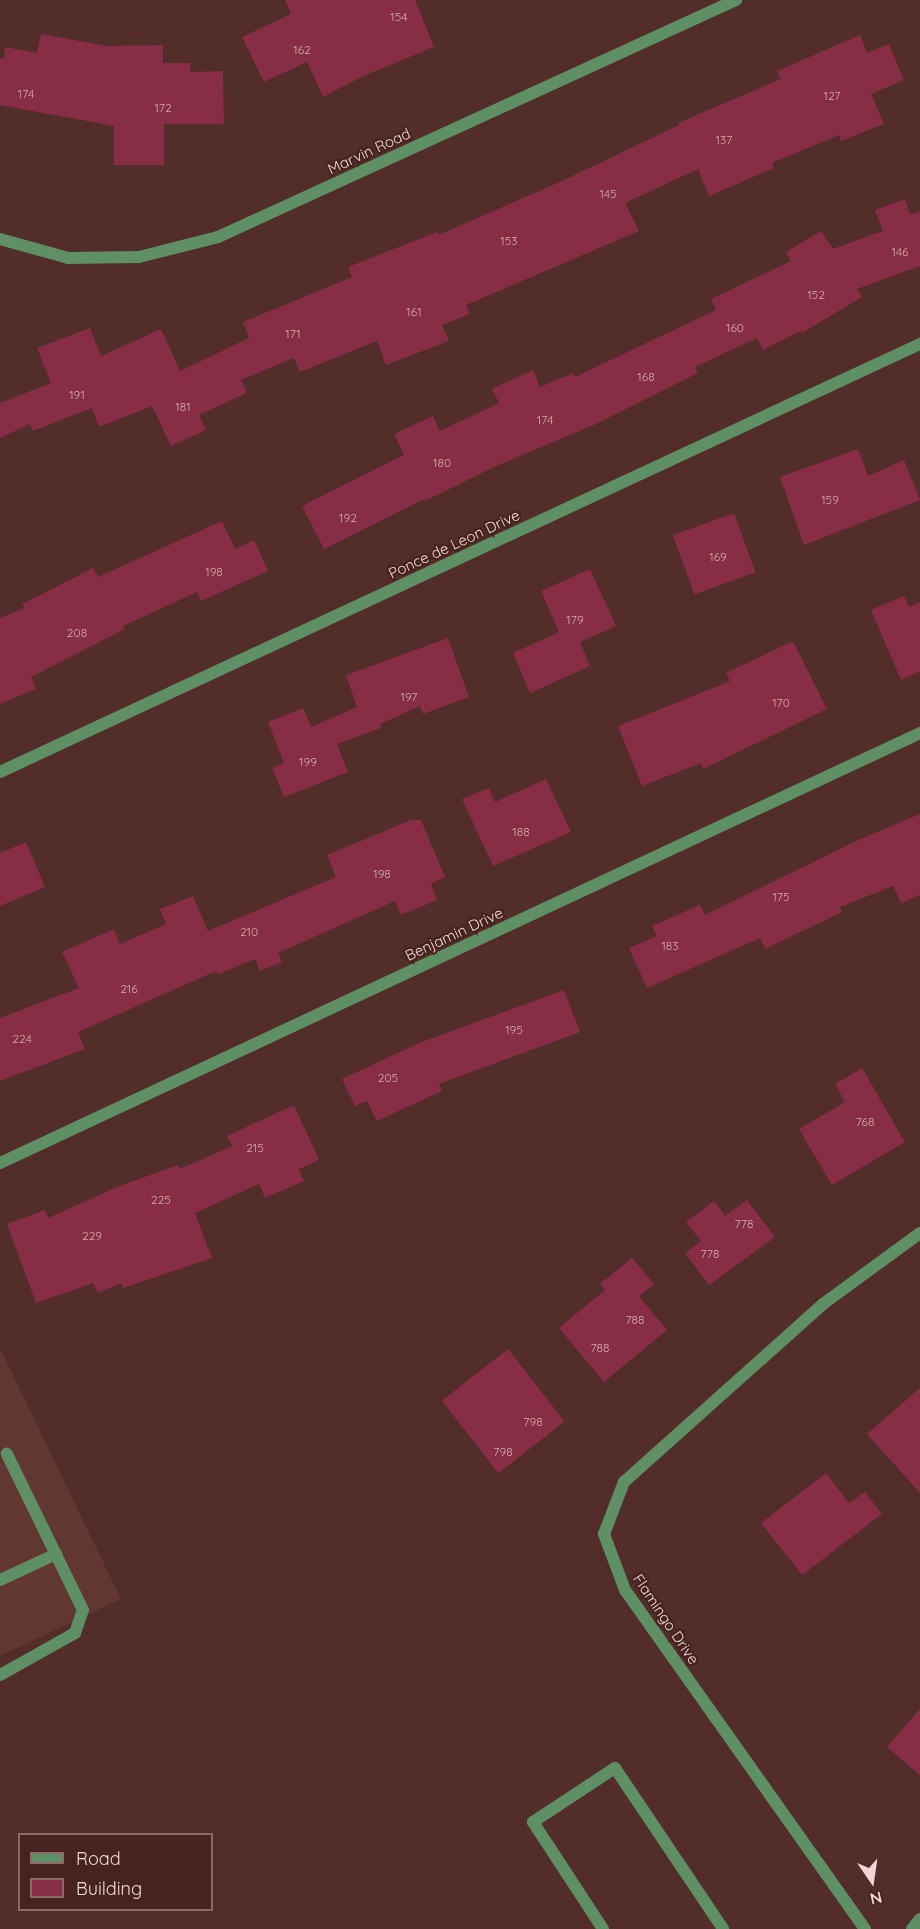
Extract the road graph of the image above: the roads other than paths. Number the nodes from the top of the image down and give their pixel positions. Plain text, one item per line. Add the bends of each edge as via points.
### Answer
1 (736, 0) edge
2 (0, 239) edge
3 (920, 344) edge
4 (920, 733) edge
5 (0, 772) edge
6 (0, 1163) edge
7 (920, 1233) edge
8 (7, 1454) dead end
9 (56, 1554) junction
10 (0, 1580) edge
11 (0, 1675) edge
12 (920, 1919) edge
13 (603, 1929) edge
14 (723, 1929) edge
15 (865, 1929) edge
16 (912, 1929) edge

1 - 2 street, Marvin Road via 219,237 139,257 68,258
3 - 5 street, Ponce de Leon Drive
4 - 6 street, Benjamin Drive
7 - 15 street, Flamingo Drive via 823,1304 624,1482 604,1534 625,1590
8 - 9 street
9 - 10 street
9 - 11 street via 83,1610 75,1633
12 - 16 street
13 - 14 street via 533,1822 615,1767

